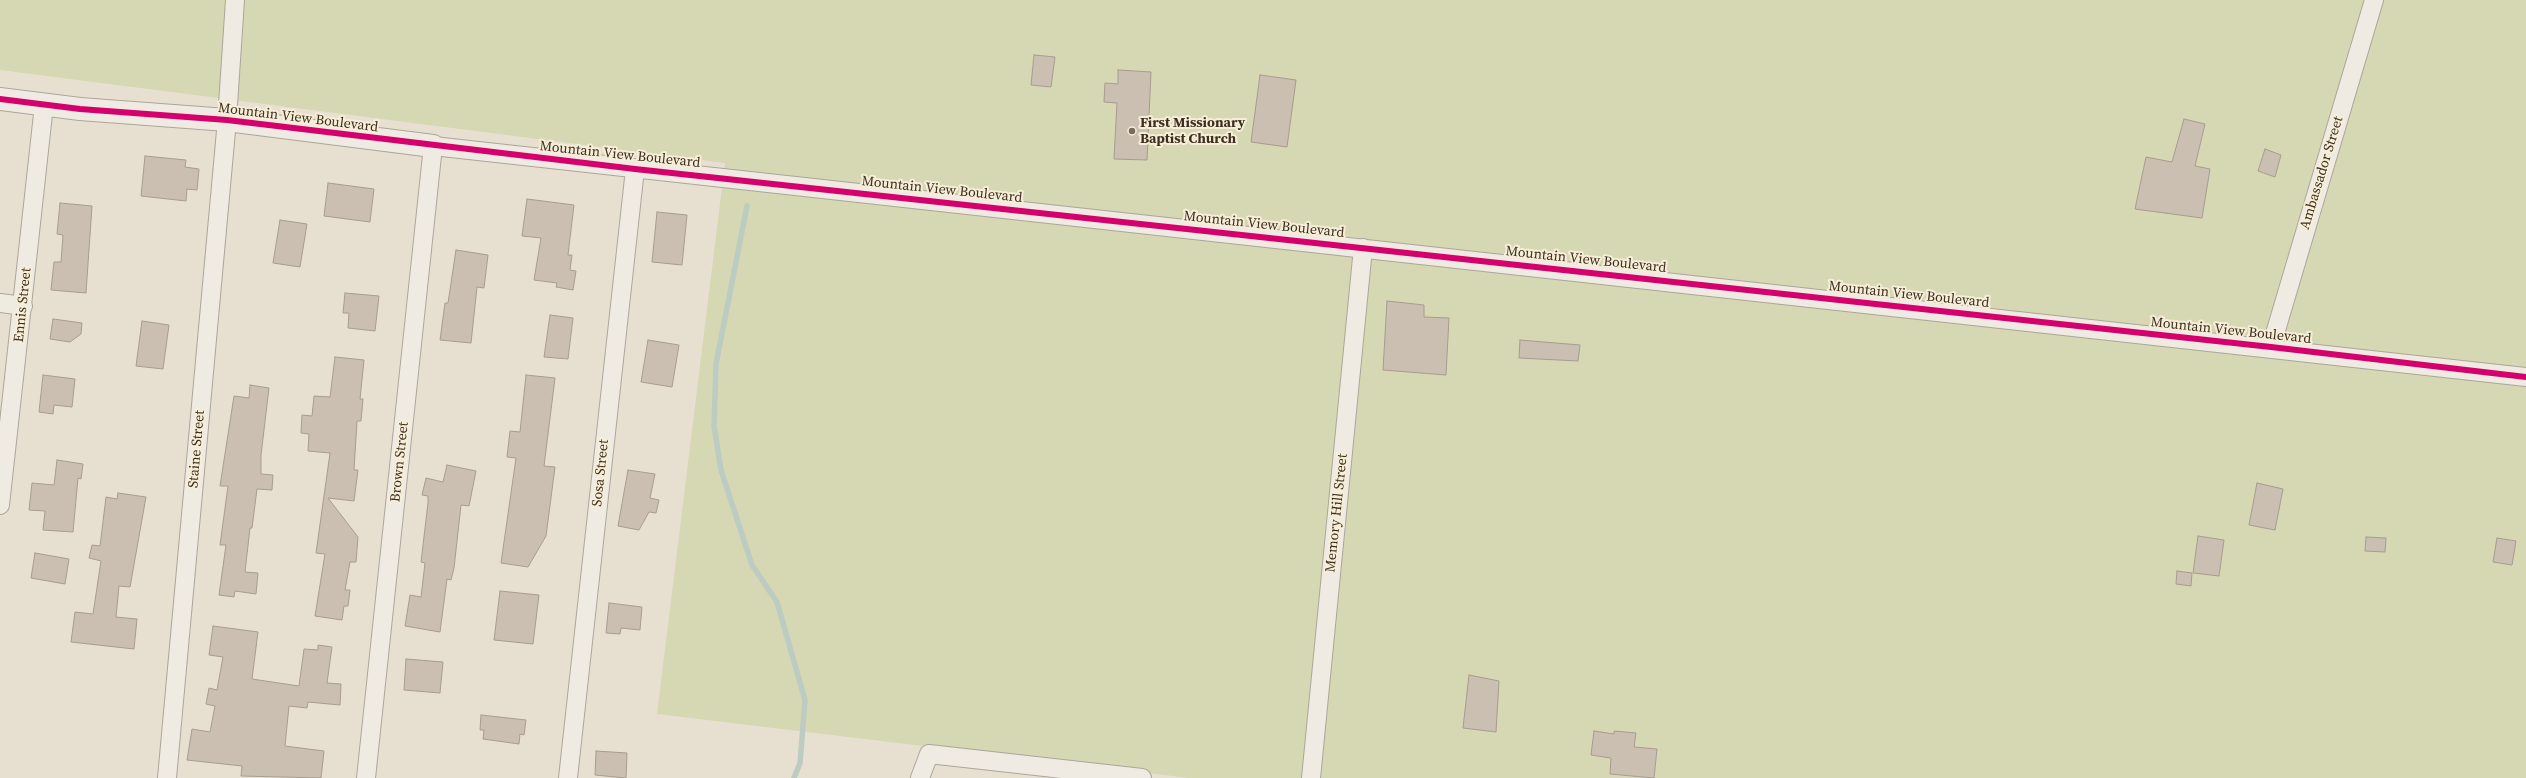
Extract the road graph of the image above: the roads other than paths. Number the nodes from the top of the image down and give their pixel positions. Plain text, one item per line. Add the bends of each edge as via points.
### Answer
1 (235, 0) edge
2 (2374, 0) edge
3 (0, 99) edge
4 (44, 105) junction
5 (228, 120) junction
6 (433, 146) junction
7 (635, 169) junction
8 (1364, 248) junction
9 (0, 303) edge
10 (23, 306) junction
11 (2271, 347) junction
12 (2526, 377) edge
13 (0, 496) edge
14 (1100, 776) edge
15 (167, 778) edge
16 (366, 778) edge
17 (568, 778) edge
18 (920, 778) edge
19 (1142, 778) edge
20 (1311, 778) edge

1 - 5 street
2 - 11 street, Ambassador Street
3 - 4 street, Mountain View Boulevard
4 - 5 street, Mountain View Boulevard
4 - 10 street, Ennis Street
5 - 6 street, Mountain View Boulevard
5 - 15 street, Staine Street
6 - 7 street, Mountain View Boulevard
6 - 16 street, Brown Street
7 - 8 street, Mountain View Boulevard
7 - 17 street, Sosa Street
8 - 11 street, Mountain View Boulevard
8 - 20 street, Memory Hill Street
9 - 10 street
10 - 13 street, Ennis Street
11 - 12 street, Mountain View Boulevard
14 - 18 street via 929,754
14 - 19 street

